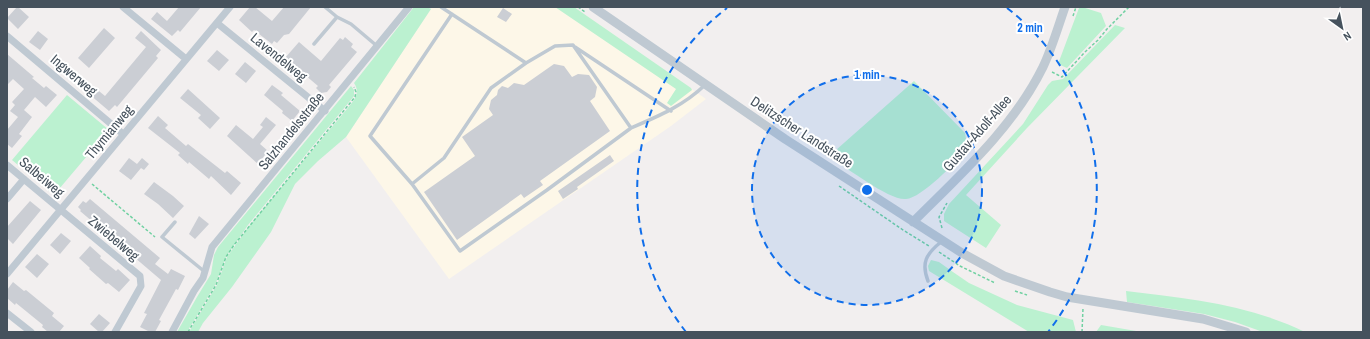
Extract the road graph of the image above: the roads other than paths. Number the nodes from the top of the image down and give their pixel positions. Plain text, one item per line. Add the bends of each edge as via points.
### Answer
1 (124, 7) edge
2 (230, 7) edge
3 (325, 7) edge
4 (409, 7) edge
5 (441, 7) edge
6 (593, 7) edge
7 (1065, 7) edge
8 (452, 14) junction
9 (337, 17) junction
10 (217, 23) junction
11 (7, 36) edge
12 (314, 44) dead end
13 (572, 45) junction
14 (377, 46) junction
15 (186, 59) junction
16 (526, 63) junction
17 (706, 85) junction
18 (325, 111) junction
19 (671, 111) junction
20 (632, 128) junction
21 (123, 134) junction
22 (7, 165) edge
23 (24, 179) junction
24 (412, 184) junction
25 (7, 199) edge
26 (60, 210) junction
27 (175, 222) dead end
28 (913, 222) junction
29 (942, 241) junction
30 (205, 272) junction
31 (7, 274) edge
32 (928, 281) dead end
33 (7, 313) edge
34 (26, 331) edge
35 (115, 332) edge
36 (172, 332) edge
37 (1246, 332) edge

1 - 15 street
2 - 10 street, Thymianweg
3 - 9 lane
4 - 14 street, Salzhandelsstraße
5 - 8 lane
6 - 17 street, Delitzscher Landstraße
7 - 28 street, Gustav-Adolf-Allee via 1043,67 1005,126
8 - 16 lane
8 - 24 lane via 370,136
9 - 12 lane
9 - 14 lane via 351,24
10 - 15 street, Thymianweg
10 - 18 street, Lavendelweg
11 - 21 street, Ingwerweg
13 - 16 lane via 554,46
13 - 19 lane
13 - 20 lane
14 - 18 street, Salzhandelsstraße
15 - 21 street, Thymianweg
16 - 24 lane via 491,88 444,158
17 - 19 lane
17 - 28 street, Delitzscher Landstraße
18 - 30 street, Salzhandelsstraße via 212,247
19 - 20 lane
20 - 24 lane via 460,251
21 - 26 street, Thymianweg
22 - 23 street, Salbeiweg
23 - 25 street
23 - 26 street, Salbeiweg
26 - 31 street, Thymianweg
26 - 35 street, Zwiebelweg via 140,276 141,286
27 - 30 lane via 162,237
28 - 29 street, Delitzscher Landstraße
29 - 32 lane via 933,248 926,259 924,270
29 - 37 street, Delitzscher Landstraße via 1004,276 1050,292 1203,319
30 - 36 street, Salzhandelsstraße
33 - 34 street

